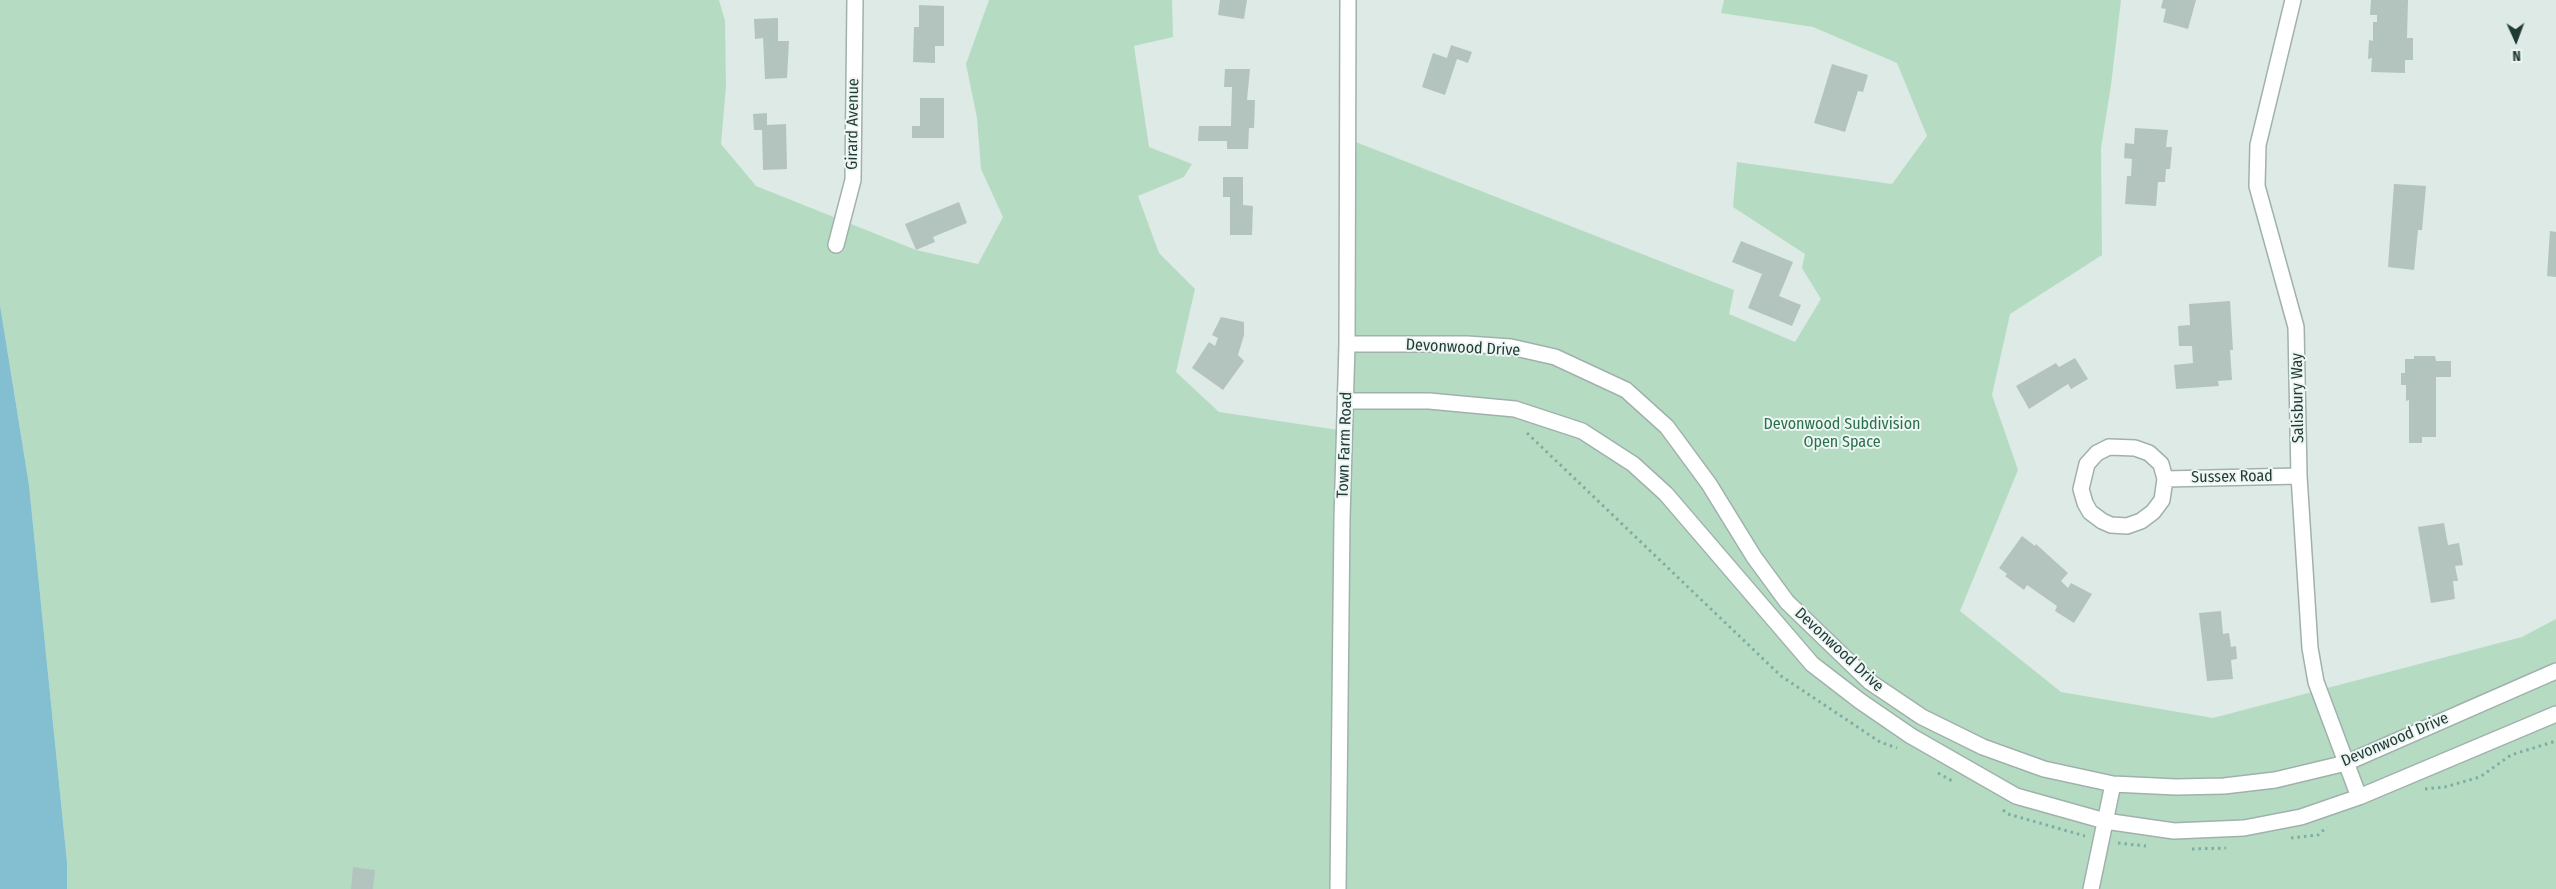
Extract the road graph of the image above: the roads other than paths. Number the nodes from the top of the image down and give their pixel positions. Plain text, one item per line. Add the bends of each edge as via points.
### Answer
1 (855, 0) edge
2 (1348, 0) edge
3 (2293, 0) edge
4 (836, 245) dead end
5 (1347, 344) junction
6 (1346, 401) junction
7 (2299, 476) junction
8 (2165, 478) junction
9 (2556, 671) edge
10 (2556, 714) edge
11 (2346, 763) junction
12 (2113, 784) junction
13 (2359, 797) junction
14 (2105, 821) junction
15 (1338, 889) edge
16 (2091, 889) edge

1 - 4 street, Girard Avenue via 853,180
2 - 5 street, Town Farm Road
3 - 7 street, Salisbury Way via 2258,145 2257,186 2296,326
5 - 6 street, Town Farm Road
5 - 12 street, Devonwood Drive via 1511,347 1555,357 1626,390 1667,427 1710,484 1787,602 1870,682 1922,717 1983,747 2044,769
6 - 14 street, Devonwood Drive via 1429,400 1515,409 1582,431 1633,464 1666,494 1812,664 1860,701 1911,736 2016,796
6 - 15 street, Town Farm Road
7 - 8 street, Sussex Road
7 - 11 street, Salisbury Way via 2314,673
8 - 8 street via 2161,464 2149,454 2135,448 2108,447 2086,464 2081,489 2090,512 2102,521 2127,526 2153,512 2162,500
9 - 11 street, Devonwood Drive
10 - 13 street, Devonwood Drive
11 - 12 street, Devonwood Drive via 2275,780 2224,786
11 - 13 street, Salisbury Way
12 - 14 street
13 - 14 street, Devonwood Drive via 2301,817 2244,828 2174,831
14 - 16 street

